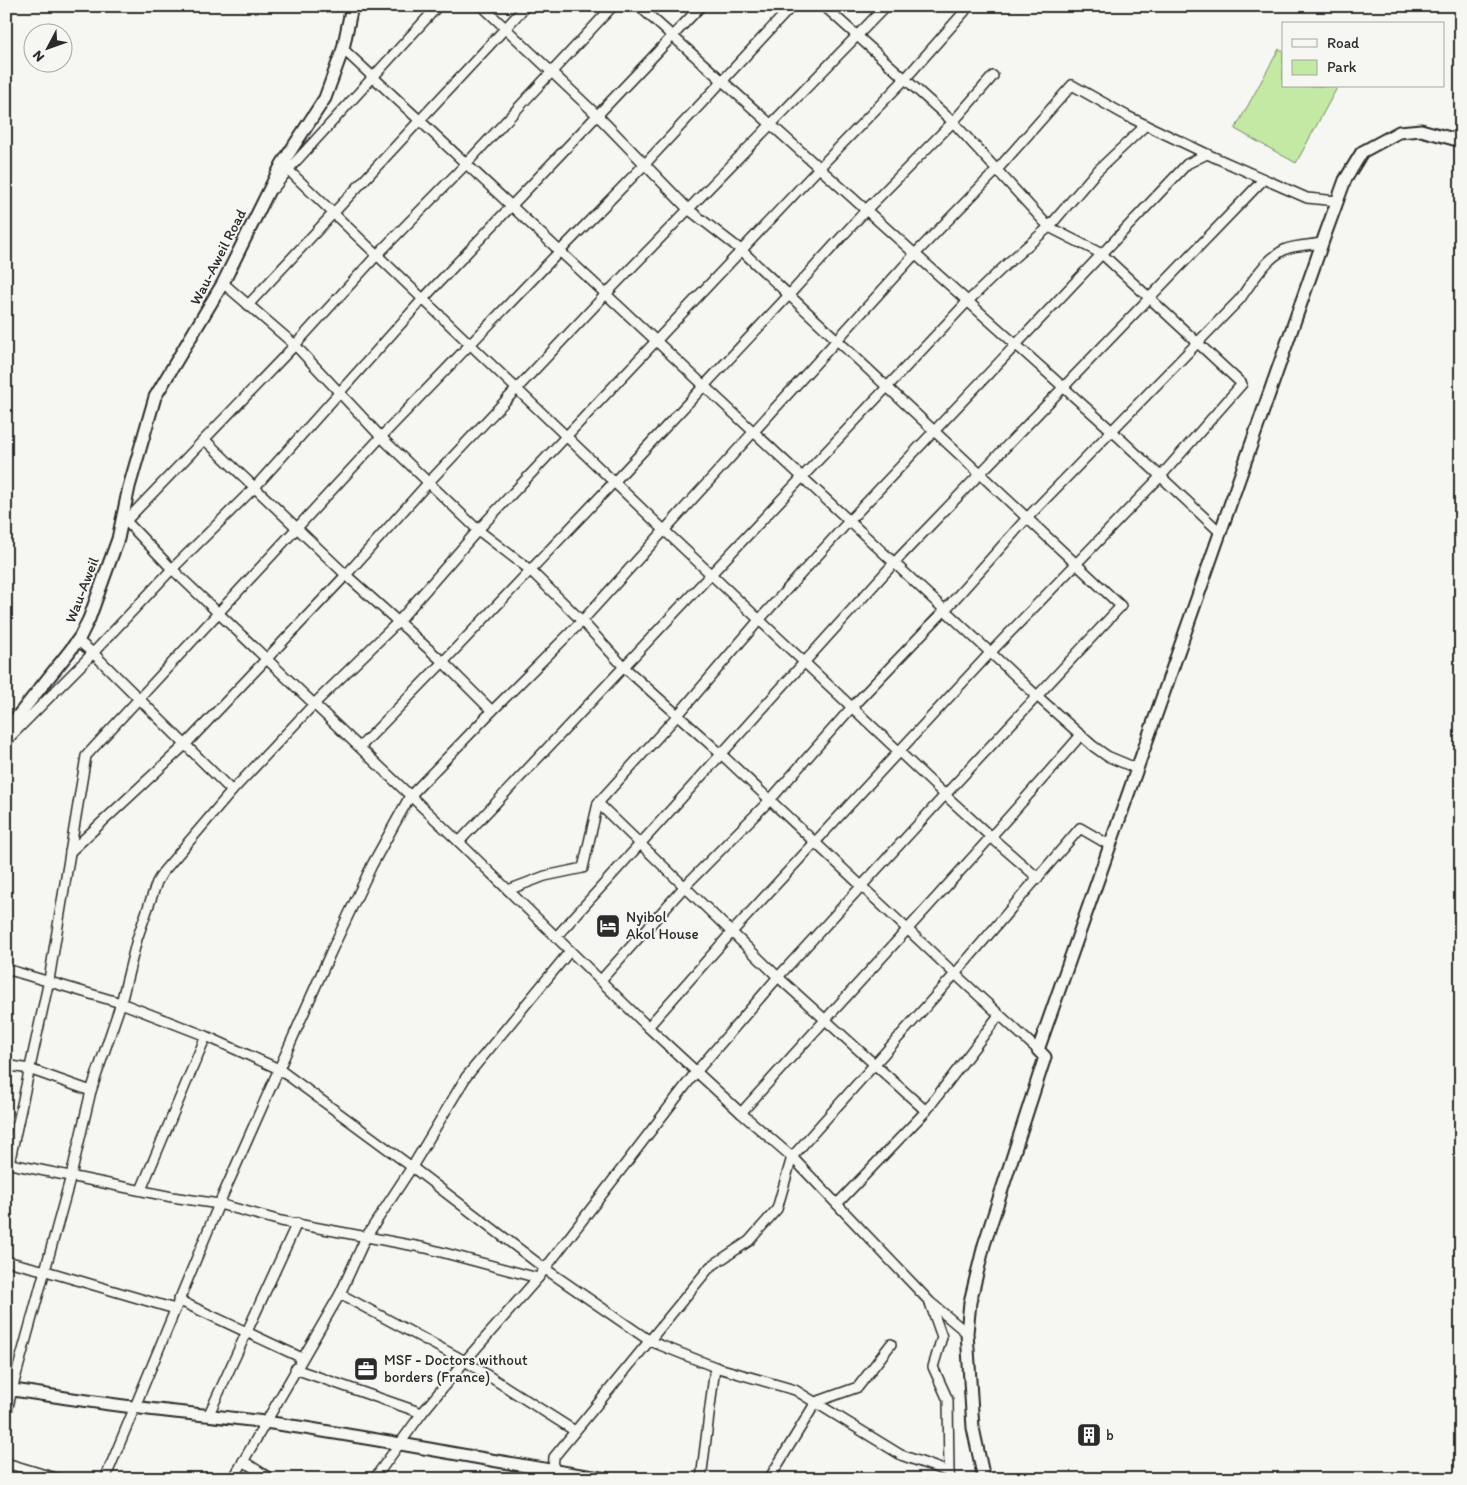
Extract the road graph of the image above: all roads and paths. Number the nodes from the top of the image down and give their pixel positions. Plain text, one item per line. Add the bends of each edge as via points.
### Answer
1 (352, 6) edge
2 (438, 6) edge
3 (482, 6) edge
4 (526, 6) edge
5 (613, 6) edge
6 (638, 6) edge
7 (701, 6) edge
8 (792, 6) edge
9 (824, 6) edge
10 (886, 6) edge
11 (965, 10) dead end
12 (506, 28) junction
13 (857, 36) junction
14 (673, 38) junction
15 (343, 49) junction
16 (552, 72) junction
17 (992, 76) dead end
18 (373, 77) junction
19 (905, 79) junction
20 (723, 82) junction
21 (598, 116) junction
22 (420, 120) junction
23 (953, 122) junction
24 (770, 124) junction
25 (1146, 124) junction
26 (1461, 141) edge
27 (1207, 154) junction
28 (466, 164) junction
29 (645, 164) junction
30 (285, 167) junction
31 (819, 168) junction
32 (996, 171) junction
33 (1264, 180) junction
34 (1338, 201) junction
35 (512, 207) junction
36 (688, 209) junction
37 (866, 210) junction
38 (333, 213) junction
39 (1049, 227) junction
40 (1322, 243) junction
41 (741, 250) junction
42 (560, 251) junction
43 (915, 254) junction
44 (1102, 254) junction
45 (377, 255) junction
46 (223, 283) junction
47 (606, 294) junction
48 (789, 295) junction
49 (1150, 298) junction
50 (424, 299) junction
51 (968, 301) junction
52 (248, 305) junction
53 (656, 340) junction
54 (838, 340) junction
55 (1197, 342) junction
56 (472, 344) junction
57 (295, 345) junction
58 (1016, 346) junction
59 (705, 386) junction
60 (888, 387) junction
61 (517, 388) junction
62 (1064, 388) junction
63 (339, 392) junction
64 (1111, 430) junction
65 (935, 431) junction
66 (754, 432) junction
67 (568, 436) junction
68 (381, 437) junction
69 (205, 440) junction
70 (981, 474) junction
71 (1161, 476) junction
72 (801, 477) junction
73 (615, 481) junction
74 (429, 482) junction
75 (254, 487) junction
76 (1027, 518) junction
77 (849, 521) junction
78 (124, 523) junction
79 (298, 527) junction
80 (478, 530) junction
81 (664, 530) junction
82 (1221, 532) junction
83 (1076, 563) junction
84 (894, 564) junction
85 (172, 569) junction
86 (530, 570) junction
87 (711, 573) junction
88 (346, 575) junction
89 (945, 610) junction
90 (218, 613) junction
91 (760, 619) junction
92 (582, 621) junction
93 (398, 622) junction
94 (77, 640) junction
95 (93, 653) junction
96 (990, 653) junction
97 (266, 658) junction
98 (443, 662) junction
99 (805, 662) junction
100 (624, 668) junction
101 (1037, 696) junction
102 (139, 698) junction
103 (314, 704) junction
104 (852, 706) junction
105 (492, 711) junction
106 (677, 716) junction
107 (6, 730) edge
108 (1081, 735) junction
109 (6, 742) edge
110 (185, 744) junction
111 (360, 747) junction
112 (899, 751) junction
113 (721, 754) junction
114 (1138, 769) junction
115 (232, 791) junction
116 (945, 795) junction
117 (410, 796) junction
118 (770, 800) junction
119 (598, 803) junction
120 (992, 838) junction
121 (459, 842) junction
122 (815, 842) junction
123 (641, 844) junction
124 (1111, 846) junction
125 (70, 852) junction
126 (1038, 878) junction
127 (685, 886) junction
128 (863, 887) junction
129 (508, 890) junction
130 (908, 928) junction
131 (732, 932) junction
132 (556, 937) junction
133 (570, 951) junction
134 (6, 969) edge
135 (955, 974) junction
136 (778, 977) junction
137 (49, 980) junction
138 (601, 980) junction
139 (121, 1003) junction
140 (999, 1015) junction
141 (824, 1020) junction
142 (648, 1027) junction
143 (206, 1036) junction
144 (1038, 1050) junction
145 (6, 1065) edge
146 (874, 1065) junction
147 (29, 1069) junction
148 (279, 1069) junction
149 (696, 1072) junction
150 (91, 1092) junction
151 (926, 1111) junction
152 (741, 1113) junction
153 (792, 1158) junction
154 (8, 1164) edge
155 (412, 1168) junction
156 (71, 1176) junction
157 (141, 1190) junction
158 (219, 1204) junction
159 (837, 1204) junction
160 (297, 1223) junction
161 (366, 1237) junction
162 (6, 1261) edge
163 (544, 1268) junction
164 (46, 1271) junction
165 (538, 1278) junction
166 (340, 1294) junction
167 (930, 1302) junction
168 (177, 1304) junction
169 (247, 1332) junction
170 (967, 1333) junction
171 (650, 1341) junction
172 (891, 1344) dead end
173 (302, 1358) junction
174 (465, 1361) junction
175 (715, 1367) junction
176 (295, 1369) junction
177 (9, 1390) edge
178 (816, 1402) junction
179 (134, 1407) junction
180 (209, 1414) junction
181 (422, 1414) junction
182 (6, 1415) edge
183 (265, 1422) junction
184 (575, 1431) junction
185 (400, 1443) junction
186 (243, 1460) junction
187 (6, 1463) edge
188 (552, 1475) edge
189 (949, 1476) edge
190 (59, 1479) edge
191 (105, 1479) edge
192 (233, 1479) edge
193 (271, 1479) edge
194 (374, 1479) edge
195 (541, 1479) edge
196 (607, 1479) edge
197 (701, 1479) edge
198 (770, 1479) edge
199 (984, 1479) edge

1 - 15 street, Wau-Aweil Road
2 - 18 street
3 - 12 street
4 - 12 street
5 - 16 street
6 - 14 street
7 - 14 street
8 - 20 street
9 - 13 street
10 - 13 street
11 - 19 street
12 - 16 street
12 - 22 street
13 - 19 street
13 - 24 street
14 - 20 street
14 - 21 street
15 - 18 street
15 - 30 street, Wau-Aweil Road via 325,98
16 - 21 street
16 - 28 street
17 - 23 street
18 - 22 street
18 - 30 street
19 - 23 street
19 - 31 street
20 - 24 street
20 - 29 street
21 - 29 street
21 - 35 street
22 - 28 street
22 - 38 street
23 - 32 street
23 - 37 street
24 - 31 street
24 - 36 street
25 - 27 street
25 - 32 street via 1072,85
25 - 39 street via 1096,172
26 - 34 street via 1421,130 1399,132 1362,152 1345,180
27 - 33 street
27 - 44 street via 1187,164
28 - 35 street
28 - 45 street
29 - 36 street
29 - 42 street
30 - 38 street
30 - 46 street, Wau-Aweil Road via 259,209
31 - 37 street
31 - 41 street
32 - 39 street
32 - 43 street
33 - 34 street via 1307,198
33 - 49 street
34 - 40 street
35 - 42 street
35 - 50 street
36 - 41 street
36 - 47 street
37 - 43 street
37 - 48 street
38 - 45 street
38 - 52 street
39 - 44 street
39 - 51 street
40 - 55 street via 1287,249 1274,258 1254,278 1240,299
40 - 82 street
41 - 48 street
41 - 53 street
42 - 47 street
42 - 56 street
43 - 51 street
43 - 54 street
44 - 49 street
44 - 58 street
45 - 50 street
45 - 57 street
46 - 52 street
46 - 78 street, Wau-Aweil Road via 155,397 129,487
47 - 53 street
47 - 61 street
48 - 54 street
48 - 59 street
49 - 55 street
49 - 62 street
50 - 56 street
50 - 63 street
51 - 58 street
51 - 60 street
52 - 57 street
53 - 59 street
53 - 67 street
54 - 60 street
54 - 66 street
55 - 64 street
55 - 71 street via 1242,384
56 - 61 street
56 - 68 street
57 - 63 street
57 - 69 street
58 - 62 street
58 - 65 street
59 - 66 street
59 - 73 street
60 - 65 street
60 - 72 street
61 - 67 street
61 - 74 street
62 - 64 street
62 - 70 street
63 - 68 street
63 - 75 street
64 - 71 street
64 - 76 street
65 - 70 street
65 - 77 street
66 - 72 street
66 - 81 street
67 - 73 street
67 - 80 street
68 - 74 street
68 - 79 street
69 - 75 street
69 - 78 street
70 - 76 street
70 - 84 street
71 - 82 street
71 - 83 street
72 - 77 street
72 - 87 street
73 - 81 street
73 - 86 street
74 - 80 street
74 - 88 street
75 - 79 street
75 - 85 street
76 - 83 street
76 - 89 street
77 - 84 street
77 - 91 street
78 - 85 street
78 - 94 street, Wau-Aweil via 89,619
79 - 88 street
79 - 90 street
80 - 86 street
80 - 93 street
81 - 87 street
81 - 92 street
82 - 114 street
83 - 96 street
83 - 101 street via 1121,606
84 - 89 street
84 - 99 street
85 - 90 street
85 - 95 street
86 - 92 street
86 - 98 street
87 - 91 street
87 - 100 street
88 - 93 street
88 - 97 street
89 - 96 street
89 - 104 street
90 - 97 street
90 - 102 street
91 - 99 street
91 - 106 street
92 - 100 street
92 - 105 street
93 - 98 street
93 - 103 street
94 - 95 street
94 - 107 street, Wau-Aweil
95 - 102 street
95 - 109 street
96 - 101 street
96 - 112 street
97 - 103 street
97 - 110 street
98 - 105 street
98 - 111 street
99 - 104 street
99 - 113 street
100 - 106 street
100 - 121 street
101 - 108 street
101 - 116 street
102 - 110 street
102 - 125 street via 86,756
103 - 111 street
103 - 115 street
104 - 112 street
104 - 118 street
105 - 117 street
106 - 113 street
106 - 119 street
108 - 114 street via 1107,756
108 - 120 street
110 - 115 street
110 - 125 street
111 - 117 street
112 - 116 street
112 - 122 street
113 - 118 street
113 - 123 street
114 - 124 street
115 - 139 street via 157,882 137,939
116 - 120 street
116 - 128 street
117 - 121 street
117 - 148 street via 372,865
118 - 122 street
118 - 127 street
119 - 123 street
119 - 129 street via 583,868 546,876
120 - 126 street
120 - 130 street
121 - 129 street
122 - 128 street
122 - 131 street
123 - 127 street
123 - 132 street
124 - 126 street via 1080,828
124 - 144 street
125 - 137 street
126 - 135 street
127 - 131 street
127 - 138 street
128 - 130 street
128 - 136 street
129 - 132 street
130 - 135 street
130 - 141 street
131 - 136 street
131 - 142 street
132 - 133 street
133 - 138 street
133 - 155 street via 466,1077
134 - 137 street
135 - 140 street
135 - 146 street
136 - 141 street
136 - 149 street
137 - 139 street
137 - 147 street
138 - 142 street
139 - 143 street
139 - 150 street
140 - 144 street
140 - 151 street
141 - 146 street
141 - 152 street
142 - 149 street
143 - 148 street
143 - 157 street
144 - 170 street via 1045,1057 984,1245 970,1302
145 - 147 street
146 - 151 street
146 - 153 street
147 - 150 street
147 - 154 street
148 - 155 street
148 - 158 street
149 - 152 street
149 - 163 street
150 - 156 street
151 - 159 street
152 - 153 street
153 - 159 street
153 - 171 street via 777,1209 749,1241 710,1267
154 - 156 street
155 - 161 street
155 - 163 street
156 - 157 street
156 - 164 street
157 - 158 street
158 - 160 street
158 - 168 street
159 - 167 street
160 - 161 street
160 - 169 street
161 - 165 street via 426,1248
161 - 166 street
162 - 164 street
163 - 165 street
163 - 171 street
164 - 168 street
164 - 177 street
165 - 174 street
166 - 173 street
166 - 174 street
167 - 170 street
167 - 189 street via 942,1337 933,1367 948,1400
168 - 169 street
168 - 179 street
169 - 173 street
169 - 180 street
170 - 199 street via 973,1428
171 - 175 street
171 - 184 street
172 - 178 street via 858,1387
173 - 176 street
174 - 181 street
174 - 184 street
175 - 178 street via 796,1390
175 - 197 street
176 - 181 street
176 - 183 street
177 - 179 street
177 - 182 street
178 - 189 street via 901,1455
178 - 198 street
179 - 180 street
179 - 191 street
180 - 183 street
181 - 185 street
183 - 185 street
183 - 186 street
184 - 188 street via 554,1457
185 - 188 street
185 - 194 street
186 - 192 street
186 - 193 street
187 - 190 street
188 - 195 street
188 - 196 street

